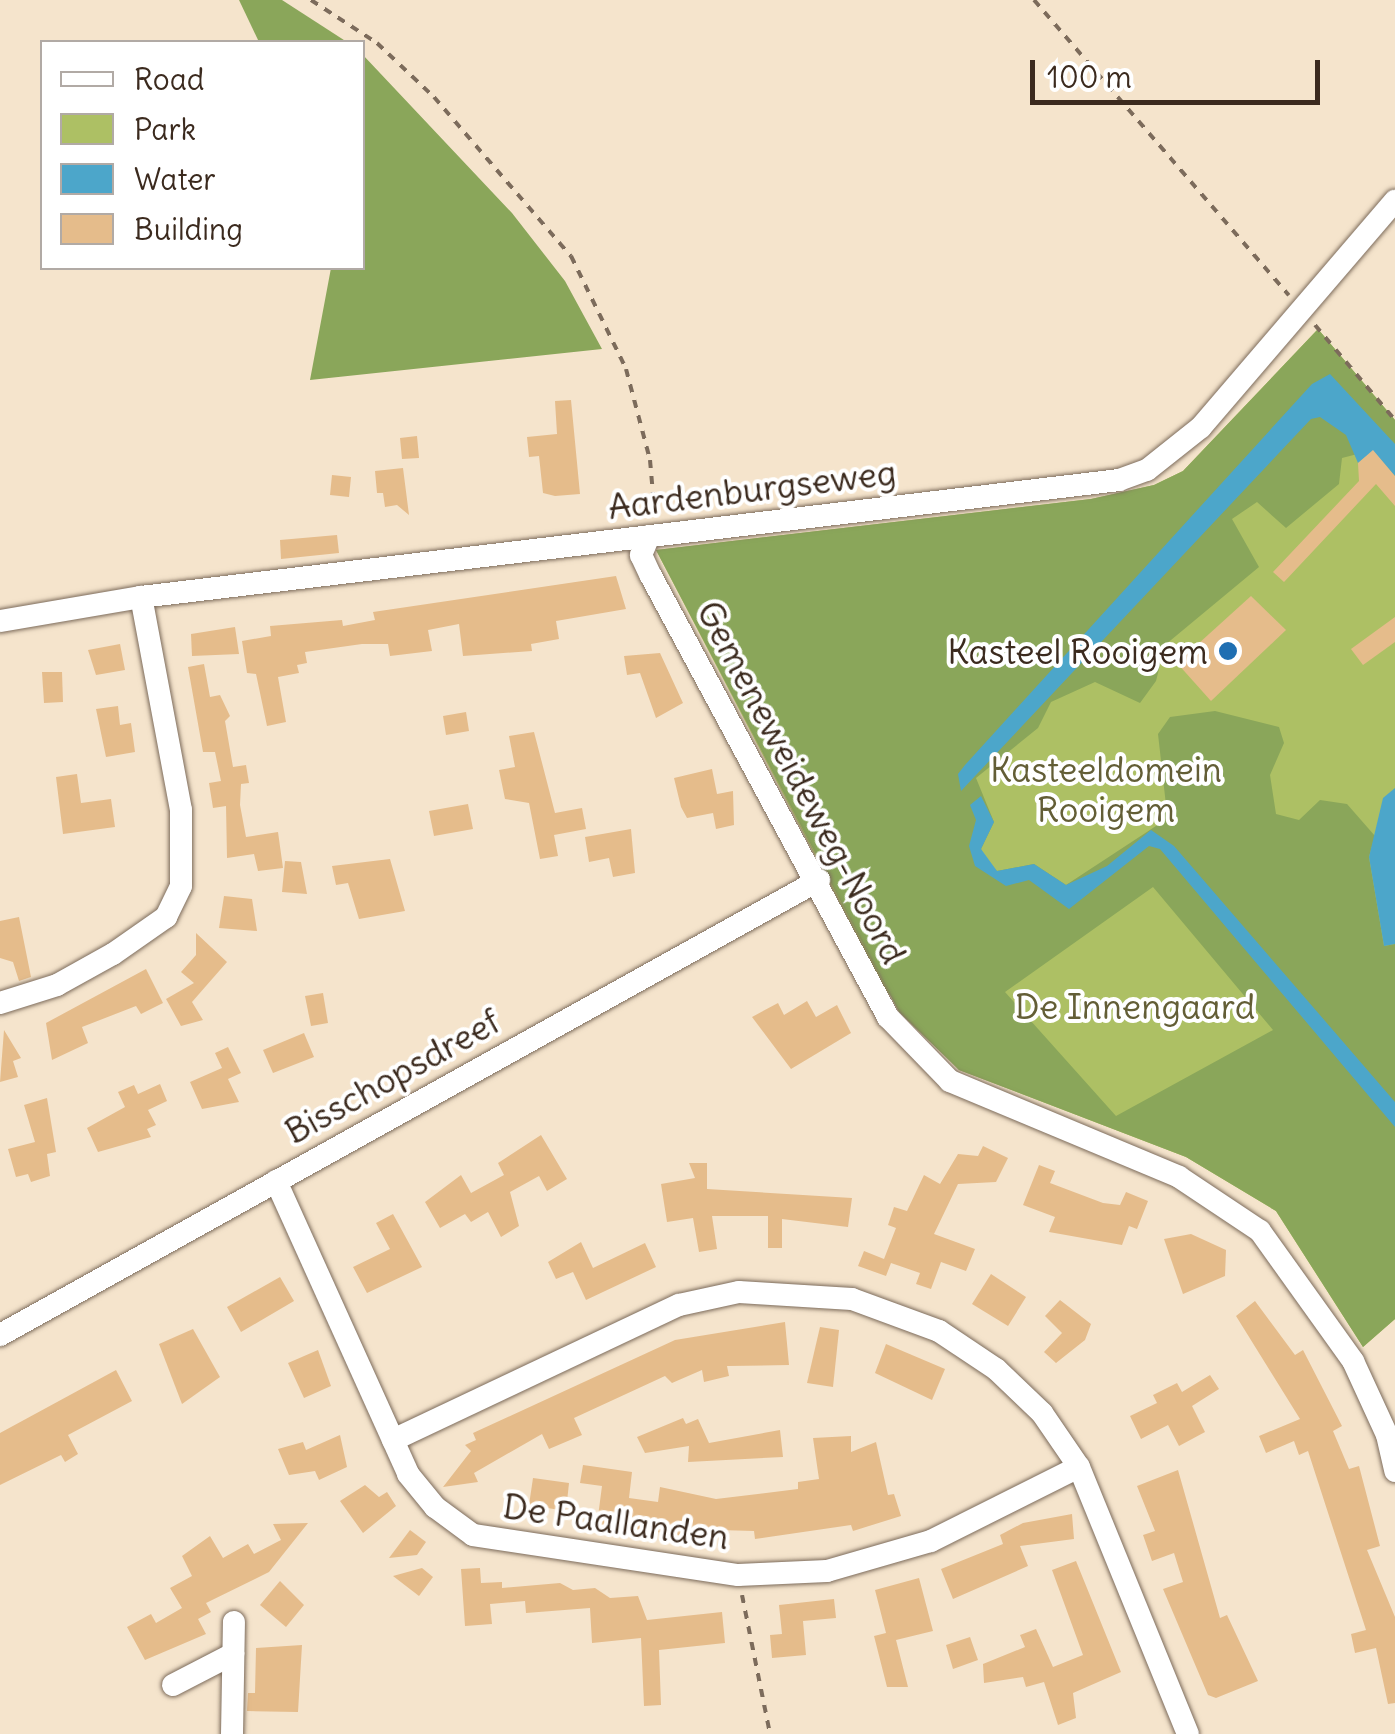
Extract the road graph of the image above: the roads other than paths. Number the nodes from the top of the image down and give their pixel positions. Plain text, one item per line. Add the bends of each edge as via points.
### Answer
1 (1395, 202) edge
2 (649, 536) junction
3 (142, 597) junction
4 (0, 621) edge
5 (819, 880) junction
6 (0, 1003) edge
7 (276, 1181) junction
8 (0, 1335) edge
9 (393, 1440) junction
10 (1079, 1467) junction
11 (1395, 1471) edge
12 (234, 1622) dead end
13 (234, 1654) junction
14 (173, 1685) dead end
15 (232, 1734) edge
16 (1188, 1734) edge

1 - 2 street, Aardenburgseweg via 1201,427 1133,475
2 - 3 street, Aardenburgseweg
2 - 5 street, Gemeneweideweg-Noord via 641,555 651,576
3 - 4 street, Aardenburgseweg
3 - 6 street via 181,810 180,886 166,917 112,954 58,985
5 - 7 street, Bisschopsdreef
5 - 11 street, Gemeneweideweg-Noord via 888,1018 950,1081 1179,1177 1260,1231 1352,1361 1377,1410
7 - 8 street, Bisschopsdreef
7 - 9 street, De Paallanden
9 - 10 street, De Paallanden via 435,1507 473,1535 738,1575 827,1571 877,1559 931,1541
9 - 10 street via 679,1305 739,1292 795,1291 852,1300 939,1331 996,1369 1042,1413
10 - 16 street
12 - 13 street
13 - 14 street
13 - 15 street

